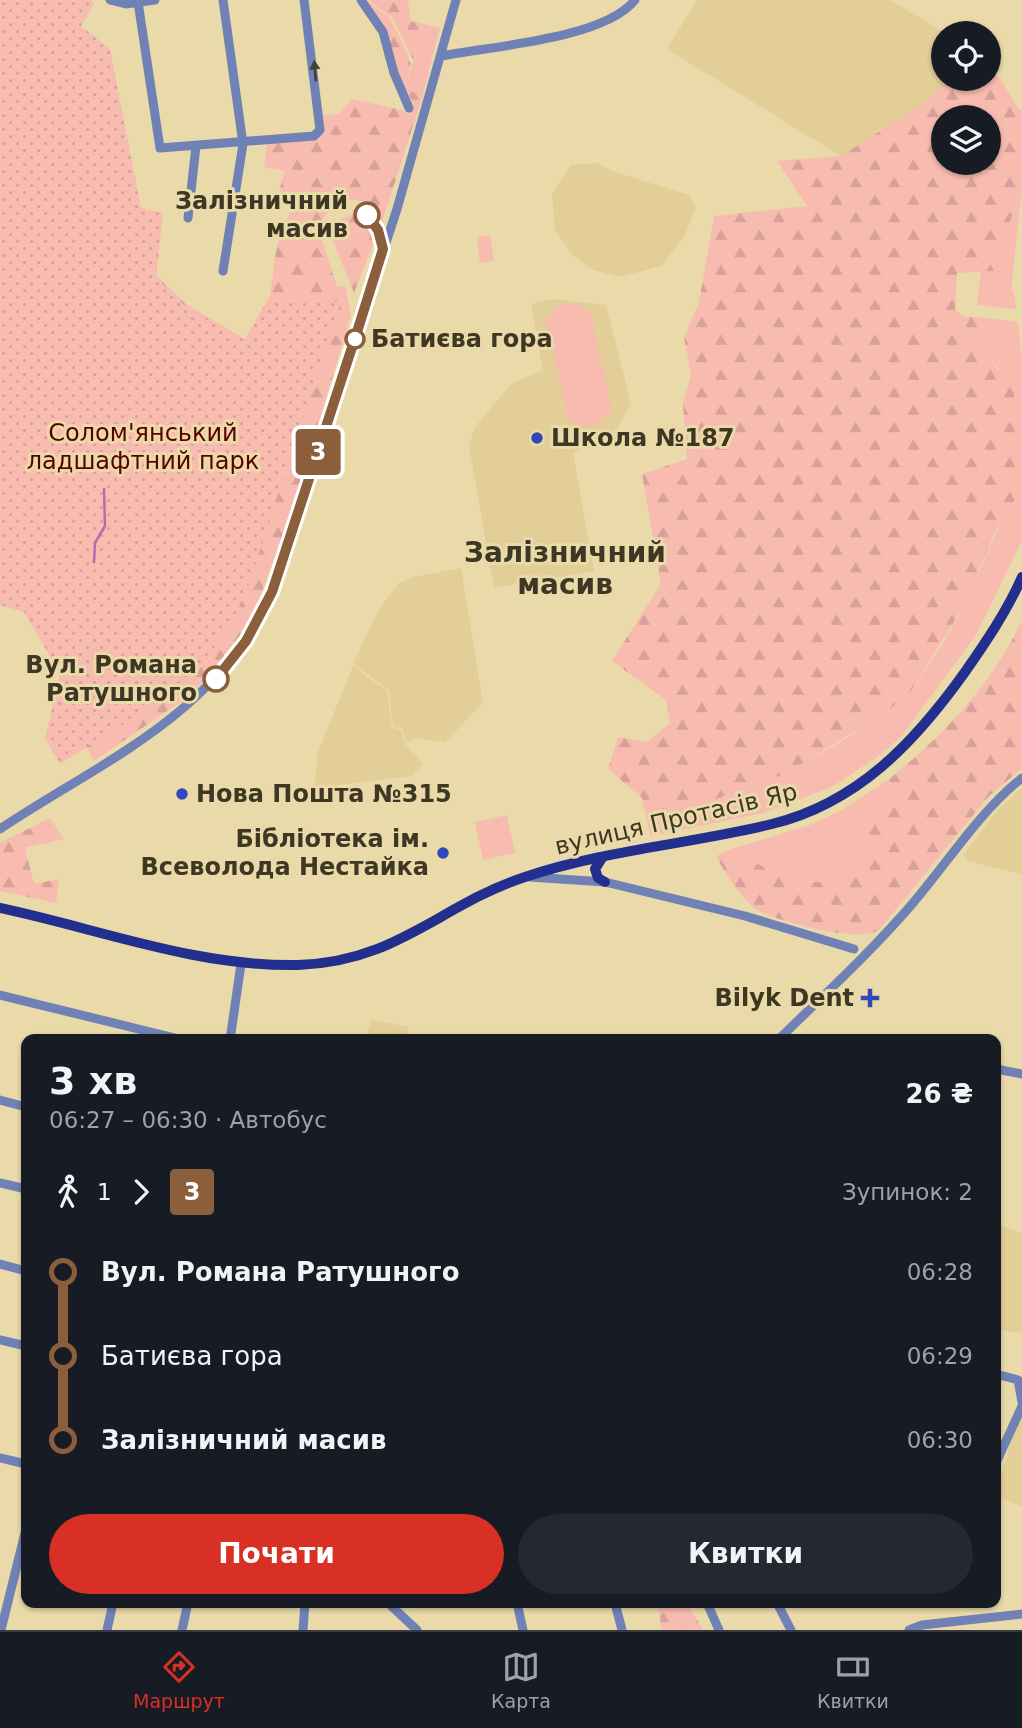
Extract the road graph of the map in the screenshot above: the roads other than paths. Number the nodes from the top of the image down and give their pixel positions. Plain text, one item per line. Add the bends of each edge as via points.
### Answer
1 (110, 0) edge
2 (155, 0) edge
3 (223, 0) edge
4 (304, 0) edge
5 (361, 0) edge
6 (456, 0) edge
7 (635, 0) edge
8 (138, 2) junction
9 (442, 56) junction
10 (409, 108) dead end
11 (243, 144) junction
12 (197, 146) junction
13 (188, 218) dead end
14 (223, 271) dead end
15 (1022, 577) edge
16 (1022, 778) edge
17 (0, 829) edge
18 (602, 858) junction
19 (524, 877) junction
20 (605, 882) junction
21 (0, 908) edge
22 (854, 948) junction
23 (867, 951) junction
24 (860, 959) junction
25 (241, 964) junction
26 (0, 995) edge
27 (159, 1034) edge
28 (231, 1034) edge
29 (784, 1034) edge
30 (1001, 1070) edge
31 (1022, 1074) edge
32 (0, 1100) edge
33 (21, 1106) edge
34 (0, 1183) edge
35 (21, 1188) edge
36 (0, 1264) edge
37 (21, 1270) edge
38 (0, 1339) edge
39 (21, 1345) edge
40 (1001, 1375) edge
41 (1022, 1404) edge
42 (1001, 1454) edge
43 (0, 1458) edge
44 (21, 1463) edge
45 (21, 1549) edge
46 (112, 1608) edge
47 (187, 1608) edge
48 (305, 1608) edge
49 (393, 1608) edge
50 (518, 1608) edge
51 (616, 1608) edge
52 (709, 1608) edge
53 (780, 1608) edge
54 (1022, 1614) edge
55 (957, 1626) edge
56 (1, 1630) edge
57 (110, 1630) edge
58 (183, 1630) edge
59 (303, 1630) edge
60 (416, 1630) edge
61 (523, 1630) edge
62 (622, 1630) edge
63 (719, 1630) edge
64 (791, 1630) edge
65 (909, 1630) edge

1 - 8 street
2 - 8 street
3 - 11 street
11 -> 4 street via 314,136 320,130
5 - 10 street via 383,32
6 - 9 street
7 - 9 street via 619,15 590,29
8 - 12 street via 160,148
9 - 17 street via 272,592 246,641 214,683 174,716
11 - 12 street
11 - 14 street
12 - 13 street
15 - 18 main road, вулиця Протасів Яр via 1003,616 933,716 906,747 862,783 822,806 774,824
16 - 23 street via 1004,792 917,899
18 - 19 main road, вулиця Протасів Яр
18 - 20 main road via 595,869
19 - 20 street
19 - 25 main road, вулиця Протасів Яр via 375,951 327,963
20 - 22 street
21 - 25 main road, вулиця Протасів Яр
22 - 23 street via 862,945
22 - 24 street via 854,956
23 - 24 street
24 - 29 street
25 - 28 street
26 - 27 street
30 - 31 street
32 - 33 street
34 - 35 street
36 - 37 street
38 - 39 street
40 - 41 street via 1018,1380
41 - 42 street
43 - 44 street
45 - 56 street
46 - 57 street
47 - 58 street
48 - 59 street
49 - 60 street
50 - 61 street
51 - 62 street
52 - 63 street
53 - 64 street
54 - 55 street
55 - 65 street via 922,1625

